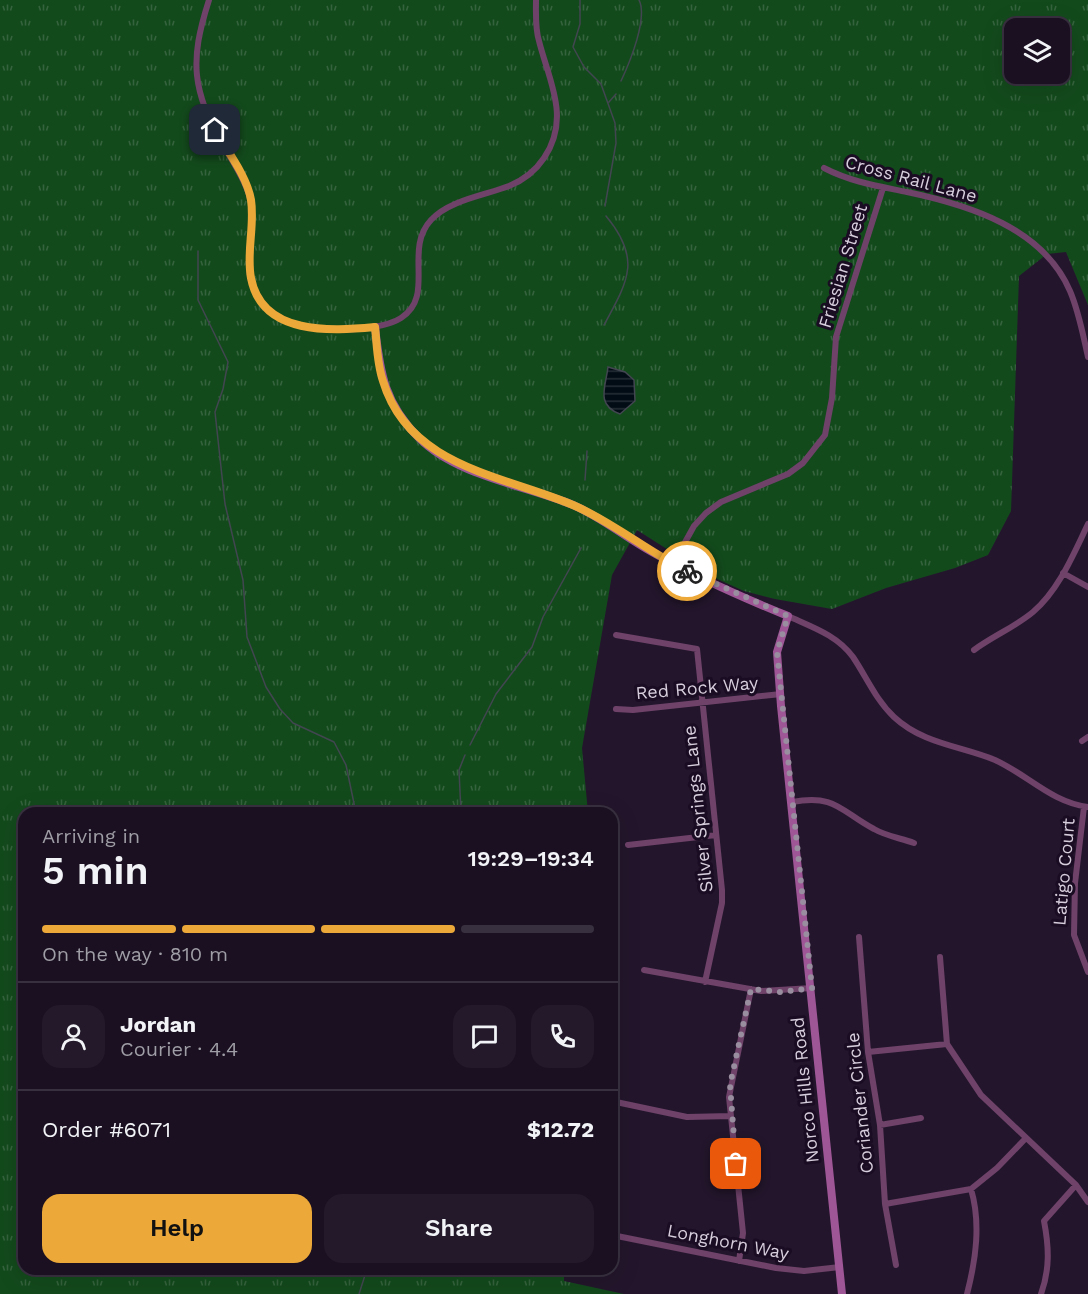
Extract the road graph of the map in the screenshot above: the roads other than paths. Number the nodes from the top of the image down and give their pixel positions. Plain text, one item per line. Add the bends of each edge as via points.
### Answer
1 (209, 0) edge
2 (536, 0) edge
3 (824, 168) dead end
4 (883, 188) junction
5 (375, 327) junction
6 (1088, 357) edge
7 (1088, 524) edge
8 (673, 564) junction
9 (1063, 573) junction
10 (1088, 587) edge
11 (788, 616) junction
12 (616, 636) dead end
13 (974, 650) dead end
14 (781, 694) junction
15 (702, 703) junction
16 (616, 709) dead end
17 (792, 802) junction
18 (1086, 807) edge
19 (716, 835) junction
20 (914, 843) dead end
21 (628, 845) dead end
22 (859, 937) dead end
23 (940, 957) dead end
24 (644, 970) dead end
25 (1088, 972) edge
26 (705, 982) junction
27 (812, 988) junction
28 (751, 989) junction
29 (947, 1044) junction
30 (868, 1052) junction
31 (618, 1102) edge
32 (731, 1116) junction
33 (921, 1118) dead end
34 (880, 1125) junction
35 (1025, 1139) junction
36 (1076, 1185) junction
37 (971, 1188) junction
38 (1088, 1203) edge
39 (885, 1204) junction
40 (618, 1236) edge
41 (740, 1261) junction
42 (896, 1265) dead end
43 (840, 1267) junction
44 (842, 1294) edge
45 (967, 1294) edge
46 (1041, 1294) edge

1 - 5 street via 197,46 198,85 205,113 251,199 251,279 255,290 273,313 305,328 327,331
2 - 5 street via 538,39 557,105 555,138 549,151 519,182 448,208 432,218 417,244 420,282 416,298 400,319
3 - 4 street, Cross Rail Lane via 847,180
4 - 6 street, Cross Rail Lane via 973,210 998,221 1045,252 1070,291
4 - 8 street, Friesian Street via 836,337 825,435 803,463 788,474 721,502 706,513 694,526
5 - 8 street via 380,370 390,399 405,423 435,452 455,464 574,506
7 - 9 street
8 - 11 street
9 - 10 street
9 - 13 street via 1035,610
11 - 14 street, Norco Hills Road via 777,652
11 - 18 street via 821,631 845,648 884,707 908,728 921,736 995,760 1057,798
12 - 15 street, Silver Springs Lane via 697,649
14 - 15 street, Red Rock Way
14 - 17 street, Norco Hills Road
15 - 16 street, Red Rock Way
15 - 19 street, Silver Springs Lane
17 - 20 street via 833,803 879,832
17 - 27 street, Norco Hills Road
18 - 25 street, Latigo Court via 1075,883 1074,935
19 - 21 street
19 - 26 street, Silver Springs Lane via 722,903
22 - 30 street, Coriander Circle
23 - 29 street
24 - 26 street
26 - 28 street
27 - 28 street via 781,992
27 - 43 street, Norco Hills Road
28 - 32 street via 730,1085
29 - 30 street
29 - 35 street via 981,1095
30 - 34 street, Coriander Circle
31 - 32 street via 687,1117
32 - 41 street via 743,1233
33 - 34 street
34 - 39 street, Coriander Circle
35 - 36 street
35 - 37 street via 998,1168
36 - 38 street
36 - 46 street via 1044,1221 1049,1252
37 - 39 street
37 - 45 street via 977,1208 977,1245
39 - 42 street, Coriander Circle
40 - 41 street, Longhorn Way
41 - 43 street, Longhorn Way via 804,1271
43 - 44 street, Norco Hills Road

